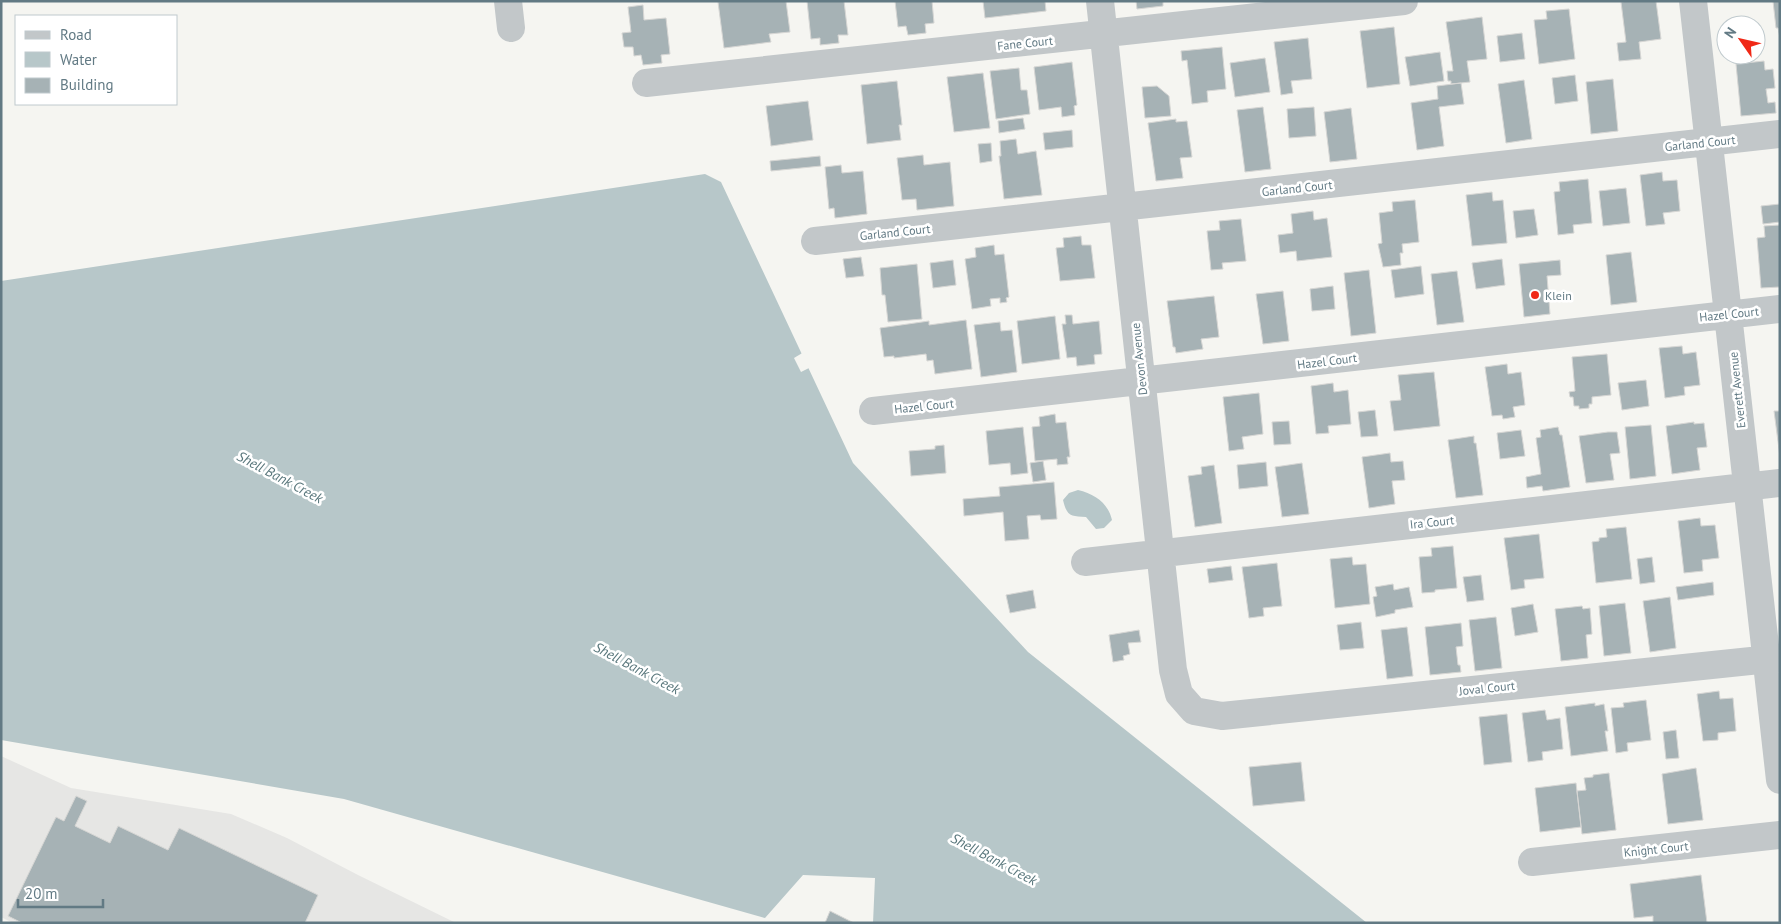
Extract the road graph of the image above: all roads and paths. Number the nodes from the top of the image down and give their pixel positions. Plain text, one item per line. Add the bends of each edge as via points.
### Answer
1 (508, 1) edge
2 (1100, 1) edge
3 (1404, 1) edge
4 (1693, 1) edge
5 (511, 28) dead end
6 (1103, 35) junction
7 (646, 83) dead end
8 (1780, 134) edge
9 (1709, 142) junction
10 (1122, 207) junction
11 (815, 241) dead end
12 (1780, 309) edge
13 (1728, 314) junction
14 (1141, 382) junction
15 (873, 411) dead end
16 (1780, 483) edge
17 (1748, 487) junction
18 (1161, 553) junction
19 (1085, 562) dead end
20 (1773, 659) edge
21 (1194, 711) joint
22 (1780, 780) edge
23 (1780, 835) edge
24 (1532, 862) dead end

1 - 5 street
2 - 6 street, Devon Avenue
3 - 6 street, Fane Court
4 - 9 street, Everett Avenue
6 - 7 street, Fane Court
6 - 10 street, Devon Avenue
8 - 9 street, Garland Court
9 - 10 street, Garland Court
9 - 13 street, Everett Avenue
10 - 11 street, Garland Court
10 - 14 street, Devon Avenue
12 - 13 street, Hazel Court
13 - 14 street, Hazel Court
13 - 17 street, Everett Avenue
14 - 15 street, Hazel Court
14 - 18 street, Devon Avenue
16 - 17 street, Ira Court
17 - 18 street, Ira Court
17 - 20 street, Everett Avenue
18 - 19 street, Ira Court
18 - 21 street, Devon Avenue via 1173,670 1179,694
20 - 21 street, Joval Court via 1222,716
20 - 22 street, Everett Avenue
23 - 24 street, Knight Court

